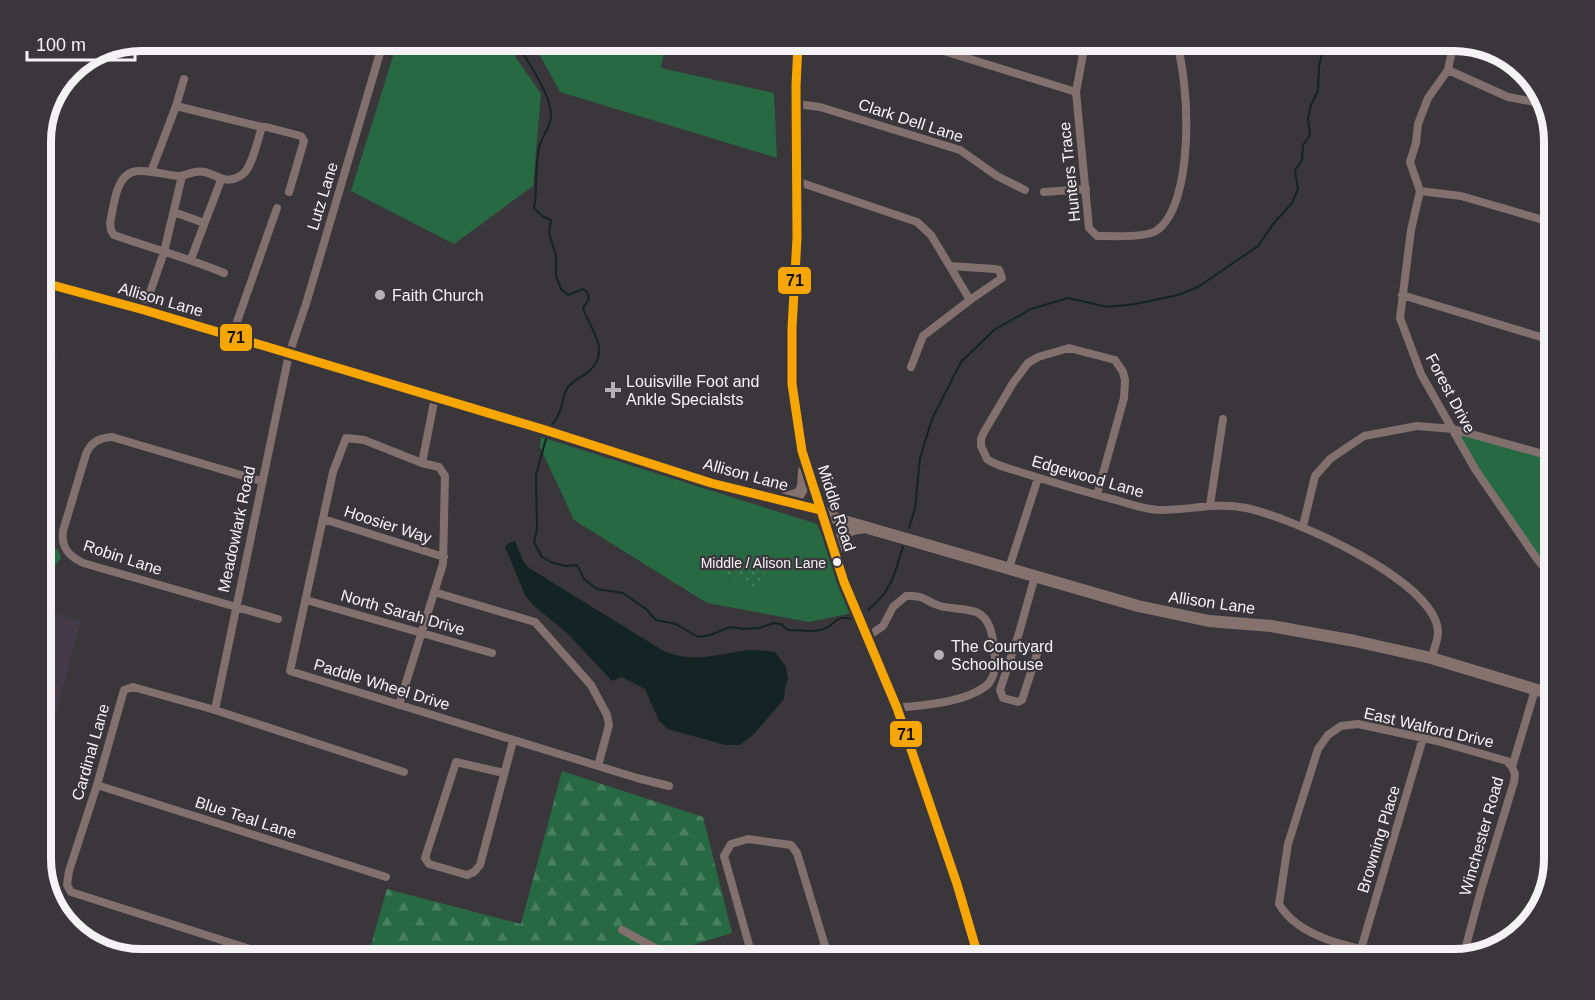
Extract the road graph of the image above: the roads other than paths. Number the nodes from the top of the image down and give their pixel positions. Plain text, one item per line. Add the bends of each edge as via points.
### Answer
1 (381, 51) edge
2 (798, 51) edge
3 (941, 51) edge
4 (1084, 51) edge
5 (1179, 51) edge
6 (1452, 51) edge
7 (1448, 70) junction
8 (184, 79) dead end
9 (1077, 92) junction
10 (1535, 102) edge
11 (796, 104) junction
12 (176, 106) junction
13 (262, 127) junction
14 (151, 172) junction
15 (182, 176) junction
16 (221, 180) junction
17 (796, 181) junction
18 (1086, 189) junction
19 (1025, 190) dead end
20 (1420, 191) junction
21 (289, 192) dead end
22 (1044, 192) dead end
23 (277, 208) dead end
24 (174, 212) junction
25 (1544, 220) edge
26 (204, 224) junction
27 (164, 252) junction
28 (191, 259) junction
29 (950, 266) junction
30 (224, 273) dead end
31 (51, 285) edge
32 (1402, 295) junction
33 (970, 300) junction
34 (144, 310) junction
35 (232, 336) junction
36 (1544, 338) edge
37 (289, 354) junction
38 (911, 367) dead end
39 (435, 397) junction
40 (1223, 419) dead end
41 (1454, 429) junction
42 (1544, 454) edge
43 (805, 461) junction
44 (422, 463) junction
45 (1038, 478) junction
46 (261, 481) junction
47 (1097, 495) junction
48 (778, 500) junction
49 (1210, 505) junction
50 (820, 510) junction
51 (323, 519) junction
52 (1303, 526) junction
53 (871, 529) junction
54 (444, 557) junction
55 (837, 559) junction
56 (1544, 567) edge
57 (1009, 568) junction
58 (1035, 576) junction
59 (434, 592) junction
60 (306, 600) junction
61 (235, 607) junction
62 (278, 619) dead end
63 (422, 633) junction
64 (867, 638) junction
65 (1016, 643) junction
66 (492, 653) dead end
67 (1431, 658) junction
68 (1535, 690) junction
69 (1544, 692) edge
70 (399, 705) junction
71 (897, 708) junction
72 (215, 710) junction
73 (1423, 738) junction
74 (513, 741) junction
75 (598, 766) junction
76 (1512, 767) junction
77 (404, 772) dead end
78 (504, 773) junction
79 (97, 785) junction
80 (669, 786) dead end
81 (386, 877) dead end
82 (622, 930) dead end
83 (1465, 948) edge
84 (247, 949) edge
85 (657, 949) edge
86 (750, 949) edge
87 (827, 949) edge
88 (977, 949) edge
89 (1361, 949) joint

1 - 37 street, Lutz Lane
2 - 11 main road, Middle Road
3 - 9 street
4 - 9 street, Hunters Trace
5 - 18 street, Hunters Trace via 1186,112 1185,165 1175,205 1166,222 1150,234 1097,236 1089,228
6 - 7 street
7 - 10 street via 1508,97
7 - 20 street via 1428,98 1418,124 1410,162
8 - 12 street
9 - 18 street, Hunters Trace
11 - 17 main road, Middle Road
11 - 19 street, Clark Dell Lane via 820,107 960,150
12 - 13 street
12 - 14 street
13 - 16 street via 248,169 239,176
13 - 21 street via 301,136 304,141
14 - 15 street
14 - 27 street via 138,171 123,178 110,224 114,235
15 - 16 street via 197,171
15 - 24 street
16 - 26 street
17 - 29 street via 917,222 931,235
17 - 43 main road, Middle Road via 792,384
18 - 22 street
20 - 25 street via 1461,196
20 - 32 street, Forest Drive
23 - 35 street
24 - 26 street
24 - 27 street
26 - 28 street
27 - 28 street
27 - 34 street
28 - 30 street
29 - 33 street
29 - 33 street via 995,268 1002,274 1001,280
31 - 34 main road, Allison Lane
32 - 36 street
32 - 41 street, Forest Drive via 1400,318 1421,374
33 - 38 street via 923,336
34 - 35 main road, Allison Lane
35 - 37 main road, Allison Lane
37 - 39 main road, Allison Lane
37 - 46 street, Meadowlark Road
39 - 44 street
39 - 48 main road, Allison Lane
40 - 49 street
41 - 42 street
41 - 52 street via 1417,426 1364,436 1329,459 1316,476
41 - 56 street, Forest Drive via 1475,469
43 - 48 main road via 805,478 799,494
43 - 50 main road, Middle Road
44 - 51 street, Paddle Wheel Drive via 364,440 346,438 333,472
44 - 54 street via 439,467 445,476
45 - 47 street, Edgewood Lane
45 - 47 street, Edgewood Lane via 991,462 984,455 981,439 990,421 1028,363 1038,357 1069,348 1114,360 1123,372 1124,398
45 - 57 street
46 - 61 street, Meadowlark Road
46 - 61 street, Robin Lane via 112,437 103,438 92,443 86,454 63,531 65,548 83,563
47 - 49 street, Edgewood Lane via 1160,510
48 - 50 main road, Allison Lane
49 - 52 street, Edgewood Lane via 1249,509
50 - 53 main road, Allison Lane
50 - 55 main road, Middle Road
51 - 54 street, Hoosier Way
51 - 60 street, Paddle Wheel Drive
52 - 67 street, Edgewood Lane via 1364,556 1408,587 1435,620 1438,631
53 - 55 main road via 858,527 840,537
53 - 57 main road, Allison Lane
54 - 59 street
55 - 64 main road, Middle Road
57 - 58 main road, Allison Lane
58 - 65 street
58 - 67 main road, Allison Lane via 1184,616 1271,626
59 - 63 street
59 - 75 street via 535,622 591,685 607,715 609,725
60 - 63 street, North Sarah Drive
60 - 70 street, Paddle Wheel Drive via 290,671
61 - 62 street, Robin Lane
61 - 72 street, Meadowlark Road
63 - 66 street, North Sarah Drive
63 - 70 street
64 - 71 main road, Middle Road
64 - 71 street via 883,626 893,607 906,596 921,596 938,605 976,612 989,624 996,664 993,678 986,686 949,700
65 - 65 street via 1000,693 1003,698 1018,702 1037,654 1033,648
67 - 68 main road, Allison Lane
68 - 69 main road, Allison Lane
68 - 76 street, Winchester Road
70 - 74 street, Paddle Wheel Drive
71 - 88 main road, Middle Road
72 - 77 street, Cardinal Lane
72 - 79 street, Cardinal Lane via 126,688
73 - 76 street, East Walford Drive via 1507,761
73 - 89 street, Browning Place
73 - 89 street, East Walford Drive via 1358,724 1341,726 1328,735 1318,749 1288,844 1279,904 1289,916 1323,939
74 - 75 street, Paddle Wheel Drive
74 - 78 street
75 - 80 street, Paddle Wheel Drive
76 - 83 street, Winchester Road via 1514,782
78 - 78 street via 483,856 474,872 467,875 429,864 425,858 456,762
79 - 81 street, Blue Teal Lane
79 - 84 street, Cardinal Lane via 69,871 67,885 71,892
82 - 85 street
86 - 87 street via 724,856 731,844 748,839 791,845 797,852

